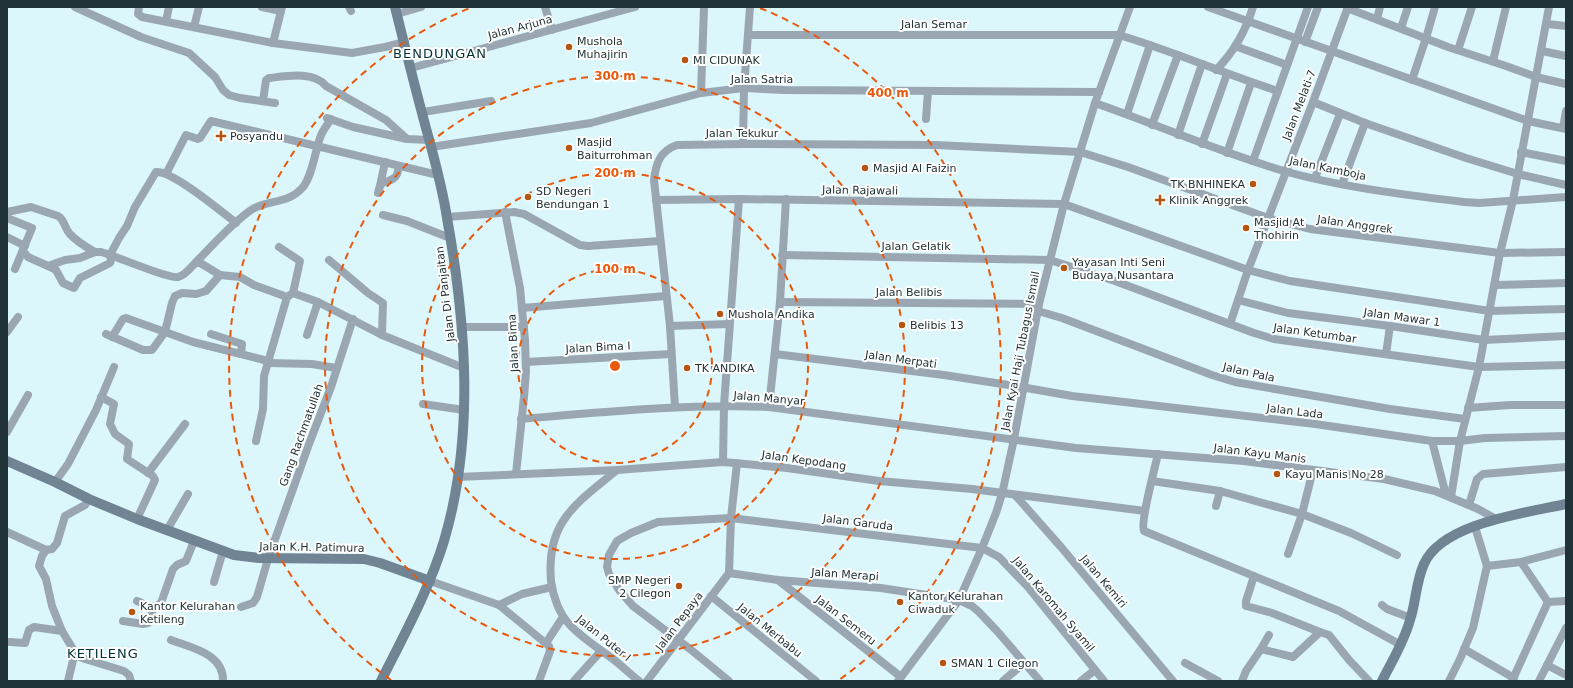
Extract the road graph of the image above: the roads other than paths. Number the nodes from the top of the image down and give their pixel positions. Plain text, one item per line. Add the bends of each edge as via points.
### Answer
1 (75, 7) edge
2 (139, 7) edge
3 (169, 7) edge
4 (199, 7) edge
5 (262, 7) edge
6 (421, 7) edge
7 (545, 7) edge
8 (635, 7) edge
9 (704, 7) edge
10 (750, 7) edge
11 (1130, 7) edge
12 (1208, 7) edge
13 (1253, 7) edge
14 (1308, 7) edge
15 (1318, 7) edge
16 (1348, 7) edge
17 (1380, 7) edge
18 (1408, 7) edge
19 (1435, 7) edge
20 (1472, 7) edge
21 (1506, 7) edge
22 (1549, 7) edge
23 (281, 9) edge
24 (396, 10) edge
25 (1377, 19) junction
26 (166, 22) junction
27 (1249, 22) junction
28 (1547, 24) junction
29 (1566, 26) edge
30 (194, 27) junction
31 (1401, 28) junction
32 (552, 30) junction
33 (748, 35) junction
34 (1119, 35) junction
35 (1426, 38) junction
36 (1302, 40) junction
37 (405, 42) junction
38 (273, 43) junction
39 (1150, 45) junction
40 (1235, 46) junction
41 (1458, 50) junction
42 (1331, 51) junction
43 (1542, 51) junction
44 (1178, 55) junction
45 (1566, 56) edge
46 (1493, 62) junction
47 (1202, 64) junction
48 (1287, 66) junction
49 (411, 68) junction
50 (1216, 70) junction
51 (1227, 74) junction
52 (1536, 77) junction
53 (1412, 80) junction
54 (1251, 83) junction
55 (1566, 84) edge
56 (744, 88) junction
57 (928, 91) junction
58 (1278, 91) junction
59 (1099, 92) junction
60 (701, 93) junction
61 (263, 101) junction
62 (490, 101) dead end
63 (1313, 102) junction
64 (275, 103) dead end
65 (1095, 104) junction
66 (1566, 111) edge
67 (423, 112) junction
68 (1127, 114) junction
69 (1340, 114) junction
70 (926, 119) dead end
71 (1528, 121) junction
72 (1365, 123) junction
73 (1152, 125) junction
74 (1564, 129) edge
75 (1178, 135) junction
76 (407, 139) junction
77 (430, 143) junction
78 (743, 144) junction
79 (1202, 144) junction
80 (317, 147) junction
81 (1080, 152) junction
82 (1521, 152) junction
83 (1227, 153) junction
84 (1253, 161) junction
85 (1566, 161) edge
86 (385, 162) junction
87 (399, 166) junction
88 (1285, 171) junction
89 (166, 174) junction
90 (438, 174) junction
91 (1518, 174) junction
92 (1316, 178) junction
93 (1342, 184) junction
94 (1566, 185) edge
95 (1566, 197) edge
96 (739, 199) junction
97 (656, 200) junction
98 (786, 200) junction
99 (1513, 200) junction
100 (1064, 204) junction
101 (7, 212) edge
102 (505, 212) junction
103 (383, 215) dead end
104 (447, 217) junction
105 (7, 218) edge
106 (1268, 218) junction
107 (236, 223) junction
108 (7, 237) edge
109 (450, 238) junction
110 (660, 241) junction
111 (279, 247) dead end
112 (24, 248) junction
113 (95, 252) junction
114 (1566, 252) edge
115 (1500, 253) junction
116 (110, 255) junction
117 (782, 255) junction
118 (330, 260) dead end
119 (1050, 260) junction
120 (197, 261) junction
121 (48, 266) junction
122 (15, 269) dead end
123 (1248, 270) junction
124 (220, 275) junction
125 (1566, 283) edge
126 (1495, 285) junction
127 (290, 295) junction
128 (666, 296) junction
129 (1238, 300) junction
130 (318, 302) junction
131 (780, 302) junction
132 (522, 308) junction
133 (1038, 308) junction
134 (1566, 309) edge
135 (1490, 311) junction
136 (18, 317) dead end
137 (353, 319) junction
138 (729, 324) junction
139 (1230, 324) junction
140 (670, 326) junction
141 (1390, 326) junction
142 (462, 327) junction
143 (524, 327) junction
144 (7, 332) edge
145 (165, 332) junction
146 (211, 334) dead end
147 (307, 335) dead end
148 (382, 335) junction
149 (1566, 336) edge
150 (1484, 340) junction
151 (241, 354) junction
152 (671, 354) junction
153 (775, 354) junction
154 (1386, 354) junction
155 (268, 362) junction
156 (526, 362) junction
157 (1566, 365) edge
158 (114, 367) dead end
159 (1479, 367) junction
160 (336, 368) junction
161 (464, 368) junction
162 (1023, 387) junction
163 (28, 395) dead end
164 (101, 397) junction
165 (423, 404) dead end
166 (724, 405) junction
167 (1566, 405) edge
168 (675, 407) junction
169 (769, 407) junction
170 (1468, 408) junction
171 (464, 410) junction
172 (521, 419) junction
173 (1465, 419) junction
174 (185, 424) dead end
175 (8, 427) edge
176 (1566, 436) edge
177 (1014, 439) junction
178 (256, 441) dead end
179 (1432, 441) junction
180 (1460, 441) junction
181 (1158, 454) junction
182 (7, 461) edge
183 (723, 462) junction
184 (737, 463) junction
185 (1566, 467) edge
186 (618, 470) junction
187 (1313, 470) junction
188 (148, 473) junction
189 (516, 474) junction
190 (458, 477) junction
191 (1152, 481) junction
192 (55, 482) junction
193 (1220, 491) junction
194 (188, 494) dead end
195 (1002, 494) junction
196 (1016, 496) junction
197 (1448, 496) junction
198 (89, 499) junction
199 (1566, 504) edge
200 (1469, 505) junction
201 (1216, 506) dead end
202 (1145, 511) junction
203 (1302, 514) junction
204 (731, 518) junction
205 (137, 519) junction
206 (1496, 519) junction
207 (1475, 527) junction
208 (167, 530) junction
209 (7, 532) edge
210 (194, 541) junction
211 (982, 548) junction
212 (46, 550) junction
213 (1566, 550) edge
214 (223, 551) junction
215 (1288, 554) dead end
216 (1397, 555) dead end
217 (268, 558) junction
218 (1521, 562) junction
219 (1487, 566) junction
220 (729, 573) junction
221 (1254, 576) junction
222 (778, 580) junction
223 (430, 581) junction
224 (214, 582) dead end
225 (552, 587) junction
226 (711, 596) junction
227 (959, 600) junction
228 (137, 601) dead end
229 (1566, 601) edge
230 (1548, 602) junction
231 (499, 605) junction
232 (1382, 605) dead end
233 (154, 607) junction
234 (241, 607) dead end
235 (563, 617) junction
236 (1411, 618) junction
237 (123, 621) dead end
238 (1566, 628) edge
239 (62, 631) junction
240 (1320, 632) junction
241 (1269, 634) dead end
242 (171, 640) dead end
243 (678, 641) junction
244 (10, 642) dead end
245 (546, 643) junction
246 (1401, 645) junction
247 (1262, 649) junction
248 (1464, 649) junction
249 (601, 651) junction
250 (75, 652) junction
251 (1024, 663) junction
252 (1185, 663) dead end
253 (1547, 665) junction
254 (1095, 670) junction
255 (1566, 675) edge
256 (900, 679) edge
257 (1513, 680) edge
258 (68, 681) edge
259 (131, 681) edge
260 (223, 681) edge
261 (381, 681) edge
262 (539, 681) edge
263 (574, 681) edge
264 (638, 681) edge
265 (647, 681) edge
266 (729, 681) edge
267 (816, 681) edge
268 (1003, 681) edge
269 (1040, 681) edge
270 (1081, 681) edge
271 (1104, 681) edge
272 (1173, 681) edge
273 (1218, 681) edge
274 (1242, 681) edge
275 (1369, 681) edge
276 (1382, 681) edge
277 (1449, 681) edge
278 (1540, 681) edge

1 - 61 street via 141,37 189,53 215,77 229,95
2 - 26 street via 140,17
3 - 26 street
4 - 30 street
5 - 23 street
6 - 24 street
7 - 32 street
8 - 32 street, Jalan Arjuna
9 - 60 street
10 - 33 street
11 - 34 street, Jalan Kyai Haji Tubagus Ismail
12 - 27 street
13 - 27 street
14 - 36 street
15 - 36 street
16 - 25 street
16 - 42 street, Jalan Melati-7
17 - 25 street
18 - 31 street
19 - 35 street
20 - 41 street
21 - 46 street
22 - 28 street
23 - 38 street
24 - 37 street, Jalan Di Panjaitan
25 - 31 street
26 - 30 street
27 - 36 street
27 - 40 street
28 - 29 street
28 - 43 street
30 - 38 street
31 - 35 street
32 - 49 street, Jalan Arjuna
33 - 34 street, Jalan Semar
33 - 56 street
34 - 39 street, Jalan Semar
34 - 59 street, Jalan Kyai Haji Tubagus Ismail
35 - 41 street
35 - 53 street
36 - 42 street
36 - 48 street
37 - 38 street via 352,53
37 - 49 street, Jalan Di Panjaitan
39 - 44 street, Jalan Semar
39 - 68 street
40 - 48 street
40 - 50 street
41 - 46 street
42 - 53 street
42 - 63 street, Jalan Melati-7
43 - 45 street
43 - 52 street
44 - 47 street, Jalan Semar
44 - 73 street
46 - 52 street
47 - 50 street, Jalan Semar
47 - 75 street
48 - 58 street
49 - 67 street, Jalan Di Panjaitan
50 - 51 street, Jalan Semar
51 - 54 street, Jalan Semar
51 - 79 street
52 - 55 street
52 - 71 street
53 - 71 street
54 - 58 street, Jalan Semar
54 - 83 street
56 - 57 street, Jalan Satria
56 - 60 street, Jalan Satria
56 - 78 street
57 - 59 street, Jalan Satria
57 - 70 street
58 - 84 street
59 - 65 street, Jalan Kyai Haji Tubagus Ismail
60 - 77 street, Jalan Satria via 591,123
61 - 64 street
61 - 76 street via 266,80 269,78 308,76 386,120
62 - 67 street
63 - 69 street
63 - 88 street, Jalan Melati-7
65 - 68 street, Jalan Kamboja
65 - 81 street, Jalan Kyai Haji Tubagus Ismail
66 - 74 street
67 - 77 street, Jalan Di Panjaitan
68 - 73 street, Jalan Kamboja
69 - 72 street
69 - 92 street
71 - 74 street
71 - 82 street
72 - 91 street
72 - 93 street
73 - 75 street, Jalan Kamboja
75 - 79 street, Jalan Kamboja
76 - 77 street, Jalan Satria
76 - 80 street, Jalan Satria via 368,131 328,118
77 - 90 street, Jalan Di Panjaitan
78 - 81 street, Jalan Tekukur via 936,146
78 - 97 street, Jalan Tekukur via 677,145 668,148 663,152 655,172
79 - 83 street, Jalan Kamboja
80 - 86 street
80 - 89 street via 211,121 200,138 186,135
80 - 107 street via 307,180 297,193 284,200 256,208
81 - 100 street, Jalan Kyai Haji Tubagus Ismail
81 - 106 street, Jalan Anggrek
82 - 85 street
82 - 91 street
83 - 84 street, Jalan Kamboja
84 - 88 street, Jalan Kamboja
86 - 87 street
86 - 87 street via 379,189 382,183 395,178
87 - 90 street
88 - 92 street, Jalan Kamboja
88 - 106 street, Jalan Melati-7
89 - 107 street
89 - 116 street via 156,172
90 - 104 street, Jalan Di Panjaitan
91 - 94 street
91 - 99 street
92 - 93 street, Jalan Kamboja
93 - 99 street, Jalan Kamboja via 1464,202
95 - 99 street, Jalan Kamboja
96 - 97 street, Jalan Rajawali
96 - 98 street, Jalan Rajawali
96 - 138 street
97 - 110 street, Jalan Tekukur
98 - 100 street, Jalan Rajawali
98 - 117 street
99 - 115 street
100 - 119 street, Jalan Kyai Haji Tubagus Ismail
100 - 123 street, Jalan Rajawali
101 - 113 street via 31,207 58,216 76,241
102 - 104 street
102 - 110 street via 524,214 580,245
102 - 132 street, Jalan Bima
103 - 109 street via 407,221
104 - 109 street, Jalan Di Panjaitan
105 - 112 street via 32,228
106 - 115 street, Jalan Anggrek via 1310,229
106 - 123 street, Jalan Melati-7
107 - 120 street
108 - 112 street
109 - 142 street, Jalan Di Panjaitan
110 - 128 street, Jalan Tekukur
111 - 127 street via 300,261
112 - 121 street via 28,257
112 - 122 street
113 - 116 street
113 - 121 street
114 - 115 street, Jalan Anggrek
115 - 126 street
116 - 120 street via 176,277
116 - 121 street via 110,264 80,278 74,288 63,283 56,270
117 - 119 street, Jalan Gelatik
117 - 131 street
118 - 148 street via 383,303
119 - 133 street, Jalan Kyai Haji Tubagus Ismail
119 - 139 street, Jalan Ketumbar via 1116,281
120 - 124 street
123 - 129 street, Jalan Melati-7
123 - 135 street, Jalan Rajawali via 1309,284
124 - 127 street via 240,277 254,285
124 - 145 street via 206,291 196,294 181,293 175,296
125 - 126 street
126 - 135 street
127 - 130 street
127 - 155 street
128 - 132 street
128 - 140 street, Jalan Tekukur
129 - 139 street, Jalan Melati-7
129 - 141 street, Jalan Mawar 1 via 1288,313
130 - 137 street
130 - 147 street
131 - 133 street, Jalan Belibis
131 - 153 street
132 - 143 street, Jalan Bima
133 - 162 street, Jalan Kyai Haji Tubagus Ismail
133 - 173 street, Jalan Pala via 1164,358 1235,382 1390,409
134 - 135 street, Jalan Rajawali
135 - 150 street
136 - 144 street
137 - 148 street
137 - 160 street, Gang Rachmatullah
138 - 140 street
138 - 166 street
139 - 154 street, Jalan Ketumbar via 1274,339
140 - 152 street, Jalan Tekukur
141 - 150 street, Jalan Mawar 1
141 - 154 street
142 - 143 street
142 - 161 street, Jalan Di Panjaitan
143 - 156 street, Jalan Bima
145 - 145 street via 124,318 109,335 142,350 152,350
145 - 151 street
146 - 151 street via 242,344
148 - 161 street
149 - 150 street, Jalan Mawar 1
150 - 159 street
151 - 155 street
152 - 156 street, Jalan Bima I
152 - 168 street, Jalan Tekukur
153 - 162 street, Jalan Merpati
153 - 169 street
154 - 159 street, Jalan Ketumbar
155 - 160 street
155 - 178 street via 263,379 264,403
156 - 172 street, Jalan Bima
157 - 159 street, Jalan Ketumbar
158 - 164 street
159 - 170 street
160 - 217 street, Gang Rachmatullah
161 - 171 street, Jalan Di Panjaitan
162 - 177 street, Jalan Kyai Haji Tubagus Ismail
162 - 179 street, Jalan Lada via 1072,396 1315,424
163 - 175 street
164 - 188 street via 114,404 110,424 115,434 129,444 127,459
164 - 192 street via 68,464
165 - 171 street
166 - 168 street, Jalan Manyar
166 - 169 street, Jalan Manyar
166 - 183 street
167 - 170 street
168 - 172 street, Jalan Manyar
169 - 177 street, Jalan Manyar
170 - 173 street
171 - 190 street, Jalan Di Panjaitan
172 - 189 street, Jalan Bima
173 - 180 street
174 - 188 street
176 - 180 street, Jalan Lada
177 - 181 street, Jalan Kayu Manis via 1076,448
177 - 195 street, Jalan Kyai Haji Tubagus Ismail
179 - 180 street, Jalan Lada
179 - 197 street
180 - 197 street
181 - 187 street, Jalan Kayu Manis
181 - 191 street
182 - 192 street, Jalan K.H. Patimura
183 - 184 street, Jalan Kepodang
183 - 186 street, Jalan Kepodang
184 - 195 street, Jalan Kepodang
184 - 204 street
185 - 200 street via 1483,474 1477,479
186 - 189 street, Jalan Kepodang
186 - 225 street, Jalan Puter I via 576,505 563,520 551,552
187 - 197 street, Jalan Kayu Manis via 1384,479
187 - 203 street
188 - 205 street via 155,478 155,482
189 - 190 street, Jalan Kepodang
190 - 223 street, Jalan Di Panjaitan via 444,541
191 - 193 street
191 - 202 street
192 - 198 street, Jalan K.H. Patimura
193 - 201 street
193 - 203 street
194 - 208 street
195 - 196 street, Jalan Kepodang
195 - 211 street, Jalan Kyai Haji Tubagus Ismail
196 - 202 street, Jalan Kepodang
196 - 272 street, Jalan Kemiri
197 - 200 street, Jalan Kayu Manis
198 - 205 street, Jalan K.H. Patimura
198 - 212 street via 85,505 65,516 56,545
199 - 206 street
200 - 206 street, Jalan Kayu Manis
202 - 221 street via 1142,530
203 - 215 street
203 - 216 street
204 - 211 street, Jalan Garuda
204 - 220 street
204 - 243 street, Jalan Garuda via 658,522 617,541 610,550 607,567 618,590 633,606
205 - 208 street, Jalan K.H. Patimura
206 - 207 street
207 - 219 street
207 - 236 street via 1458,532 1433,549 1422,568
208 - 210 street, Jalan K.H. Patimura
209 - 212 street
210 - 214 street, Jalan K.H. Patimura
210 - 233 street via 186,561 173,569 161,603
211 - 227 street, Jalan Kyai Haji Tubagus Ismail
211 - 254 street, Jalan Karomah Syamil via 999,557 1028,587
212 - 239 street via 39,566 46,579 52,606
213 - 218 street
214 - 217 street, Jalan K.H. Patimura via 249,558
214 - 224 street
217 - 223 street, Jalan K.H. Patimura via 364,559
217 - 234 street, Gang Rachmatullah via 257,597 253,603
218 - 219 street
218 - 230 street
219 - 248 street via 1473,628
220 - 222 street, Jalan Merapi
220 - 226 street, Jalan Pepaya
221 - 240 street via 1246,606 1272,613
221 - 246 street via 1339,611
222 - 227 street, Jalan Merapi via 881,588
222 - 256 street, Jalan Semeru
223 - 231 street
223 - 261 street, Jalan Di Panjaitan
225 - 231 street via 522,594
225 - 235 street, Jalan Puter I
226 - 243 street, Jalan Pepaya
226 - 267 street, Jalan Merbabu
227 - 251 street, Jalan Merapi via 976,609
227 - 256 street, Jalan Kyai Haji Tubagus Ismail
228 - 233 street
229 - 230 street
230 - 257 street
231 - 245 street
232 - 236 street
233 - 237 street via 148,623
235 - 245 street
235 - 249 street, Jalan Puter I
236 - 246 street
238 - 253 street
239 - 244 street via 34,627 29,630 25,643
239 - 250 street
240 - 247 street via 1293,657
240 - 275 street via 1329,636
241 - 247 street
242 - 260 street via 215,659 222,672
243 - 265 street, Jalan Pepaya
243 - 266 street, Jalan Garuda
245 - 262 street via 551,649
246 - 276 street
247 - 274 street
248 - 257 street
248 - 277 street
249 - 263 street
249 - 264 street, Jalan Puter I
250 - 258 street
250 - 259 street via 85,659 124,671
251 - 268 street
251 - 269 street, Jalan Merapi
252 - 273 street
253 - 255 street
253 - 278 street
254 - 270 street
254 - 271 street, Jalan Karomah Syamil

